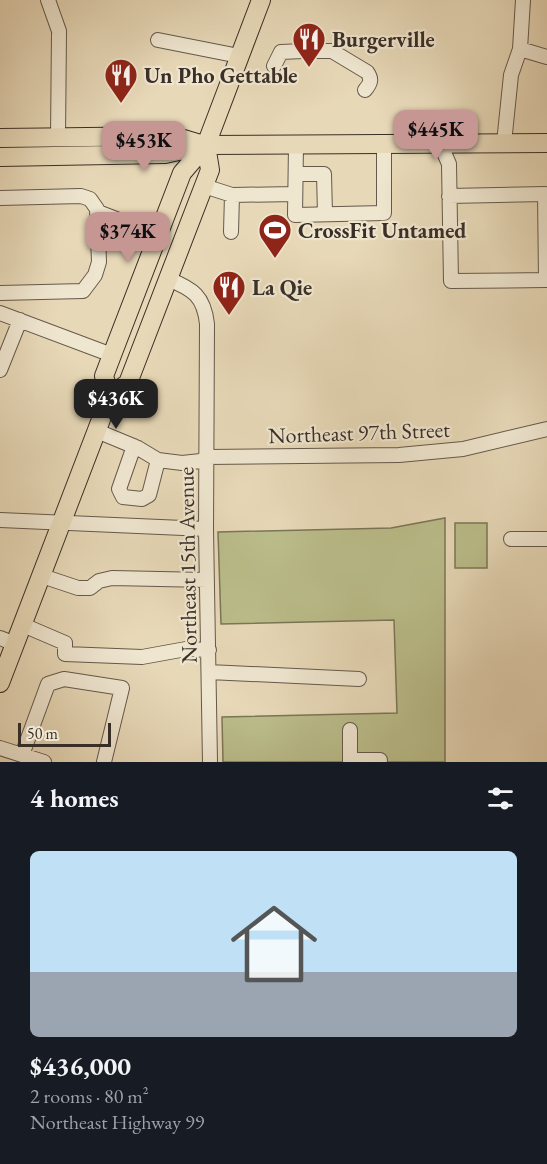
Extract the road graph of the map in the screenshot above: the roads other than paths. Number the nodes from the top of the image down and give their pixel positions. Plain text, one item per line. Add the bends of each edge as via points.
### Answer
1 (48, 0) edge
2 (261, 0) edge
3 (523, 0) edge
4 (158, 40) dead end
5 (520, 49) junction
6 (239, 56) junction
7 (547, 57) edge
8 (274, 66) dead end
9 (365, 90) dead end
10 (58, 137) junction
11 (0, 138) edge
12 (440, 143) junction
13 (504, 143) junction
14 (547, 143) edge
15 (384, 144) junction
16 (296, 145) junction
17 (206, 146) junction
18 (0, 157) edge
19 (296, 174) junction
20 (204, 186) junction
21 (295, 194) junction
22 (232, 195) junction
23 (449, 196) junction
24 (0, 198) edge
25 (98, 212) junction
26 (325, 214) junction
27 (231, 232) dead end
28 (158, 235) junction
29 (168, 279) junction
30 (0, 293) edge
31 (0, 313) edge
32 (20, 320) junction
33 (112, 355) junction
34 (0, 370) edge
35 (110, 396) junction
36 (547, 429) edge
37 (97, 431) junction
38 (134, 446) junction
39 (206, 457) junction
40 (158, 460) junction
41 (0, 520) edge
42 (62, 524) junction
43 (206, 530) junction
44 (511, 539) dead end
45 (547, 539) edge
46 (42, 576) junction
47 (207, 580) junction
48 (23, 625) junction
49 (8, 641) edge
50 (209, 650) junction
51 (209, 672) junction
52 (359, 679) dead end
53 (0, 683) edge
54 (350, 730) dead end
55 (0, 748) edge
56 (22, 755) junction
57 (380, 760) dead end
58 (350, 761) edge
59 (44, 762) edge
60 (104, 762) edge
61 (210, 762) edge

1 - 10 street via 59,31
2 - 6 main road
3 - 5 street
4 - 6 street
5 - 7 street
5 - 13 street via 511,75
6 - 17 main road
8 - 9 street via 281,52 332,51 367,72 370,83
10 - 11 main road
10 - 17 main road via 174,136
12 - 13 main road
12 - 15 main road
12 - 23 street via 448,164
13 - 14 main road
15 - 16 main road
15 - 26 street via 384,213
16 - 17 main road
16 - 19 street
17 - 18 main road via 165,154
17 - 20 main road via 210,170
17 - 28 main road via 182,172
19 - 21 street
19 - 26 street via 324,174
20 - 22 street
20 - 29 main road
21 - 22 street
21 - 26 street via 295,215
22 - 27 street
23 - 23 street via 451,281 546,280 545,194
24 - 25 street via 84,196
25 - 28 street
25 - 30 street via 99,262 83,291
28 - 33 main road
29 - 35 main road via 128,383
29 - 39 street, Northeast 15th Avenue via 196,294 205,307
31 - 32 street
32 - 33 street
32 - 34 street
33 - 35 main road via 104,376
35 - 37 main road
36 - 39 street, Northeast 97th Street via 463,449 399,455
37 - 38 street
37 - 42 main road
38 - 40 street
38 - 40 street via 119,489 123,497 141,499 149,495
39 - 40 street, Northeast 97th Street via 182,463
39 - 43 street, Northeast 15th Avenue
41 - 42 street
42 - 43 street
42 - 46 main road
43 - 47 street, Northeast 15th Avenue
44 - 45 street
46 - 47 street via 78,588 90,588 112,578
46 - 48 main road
47 - 50 street, Northeast 15th Avenue
48 - 49 main road
48 - 50 street via 65,643 65,654 142,657 186,649
49 - 53 main road
50 - 51 street, Northeast 15th Avenue
51 - 52 street
51 - 61 street, Northeast 15th Avenue
54 - 58 street
55 - 56 street
56 - 59 street
56 - 60 street via 48,684 64,679 122,688
57 - 58 street

